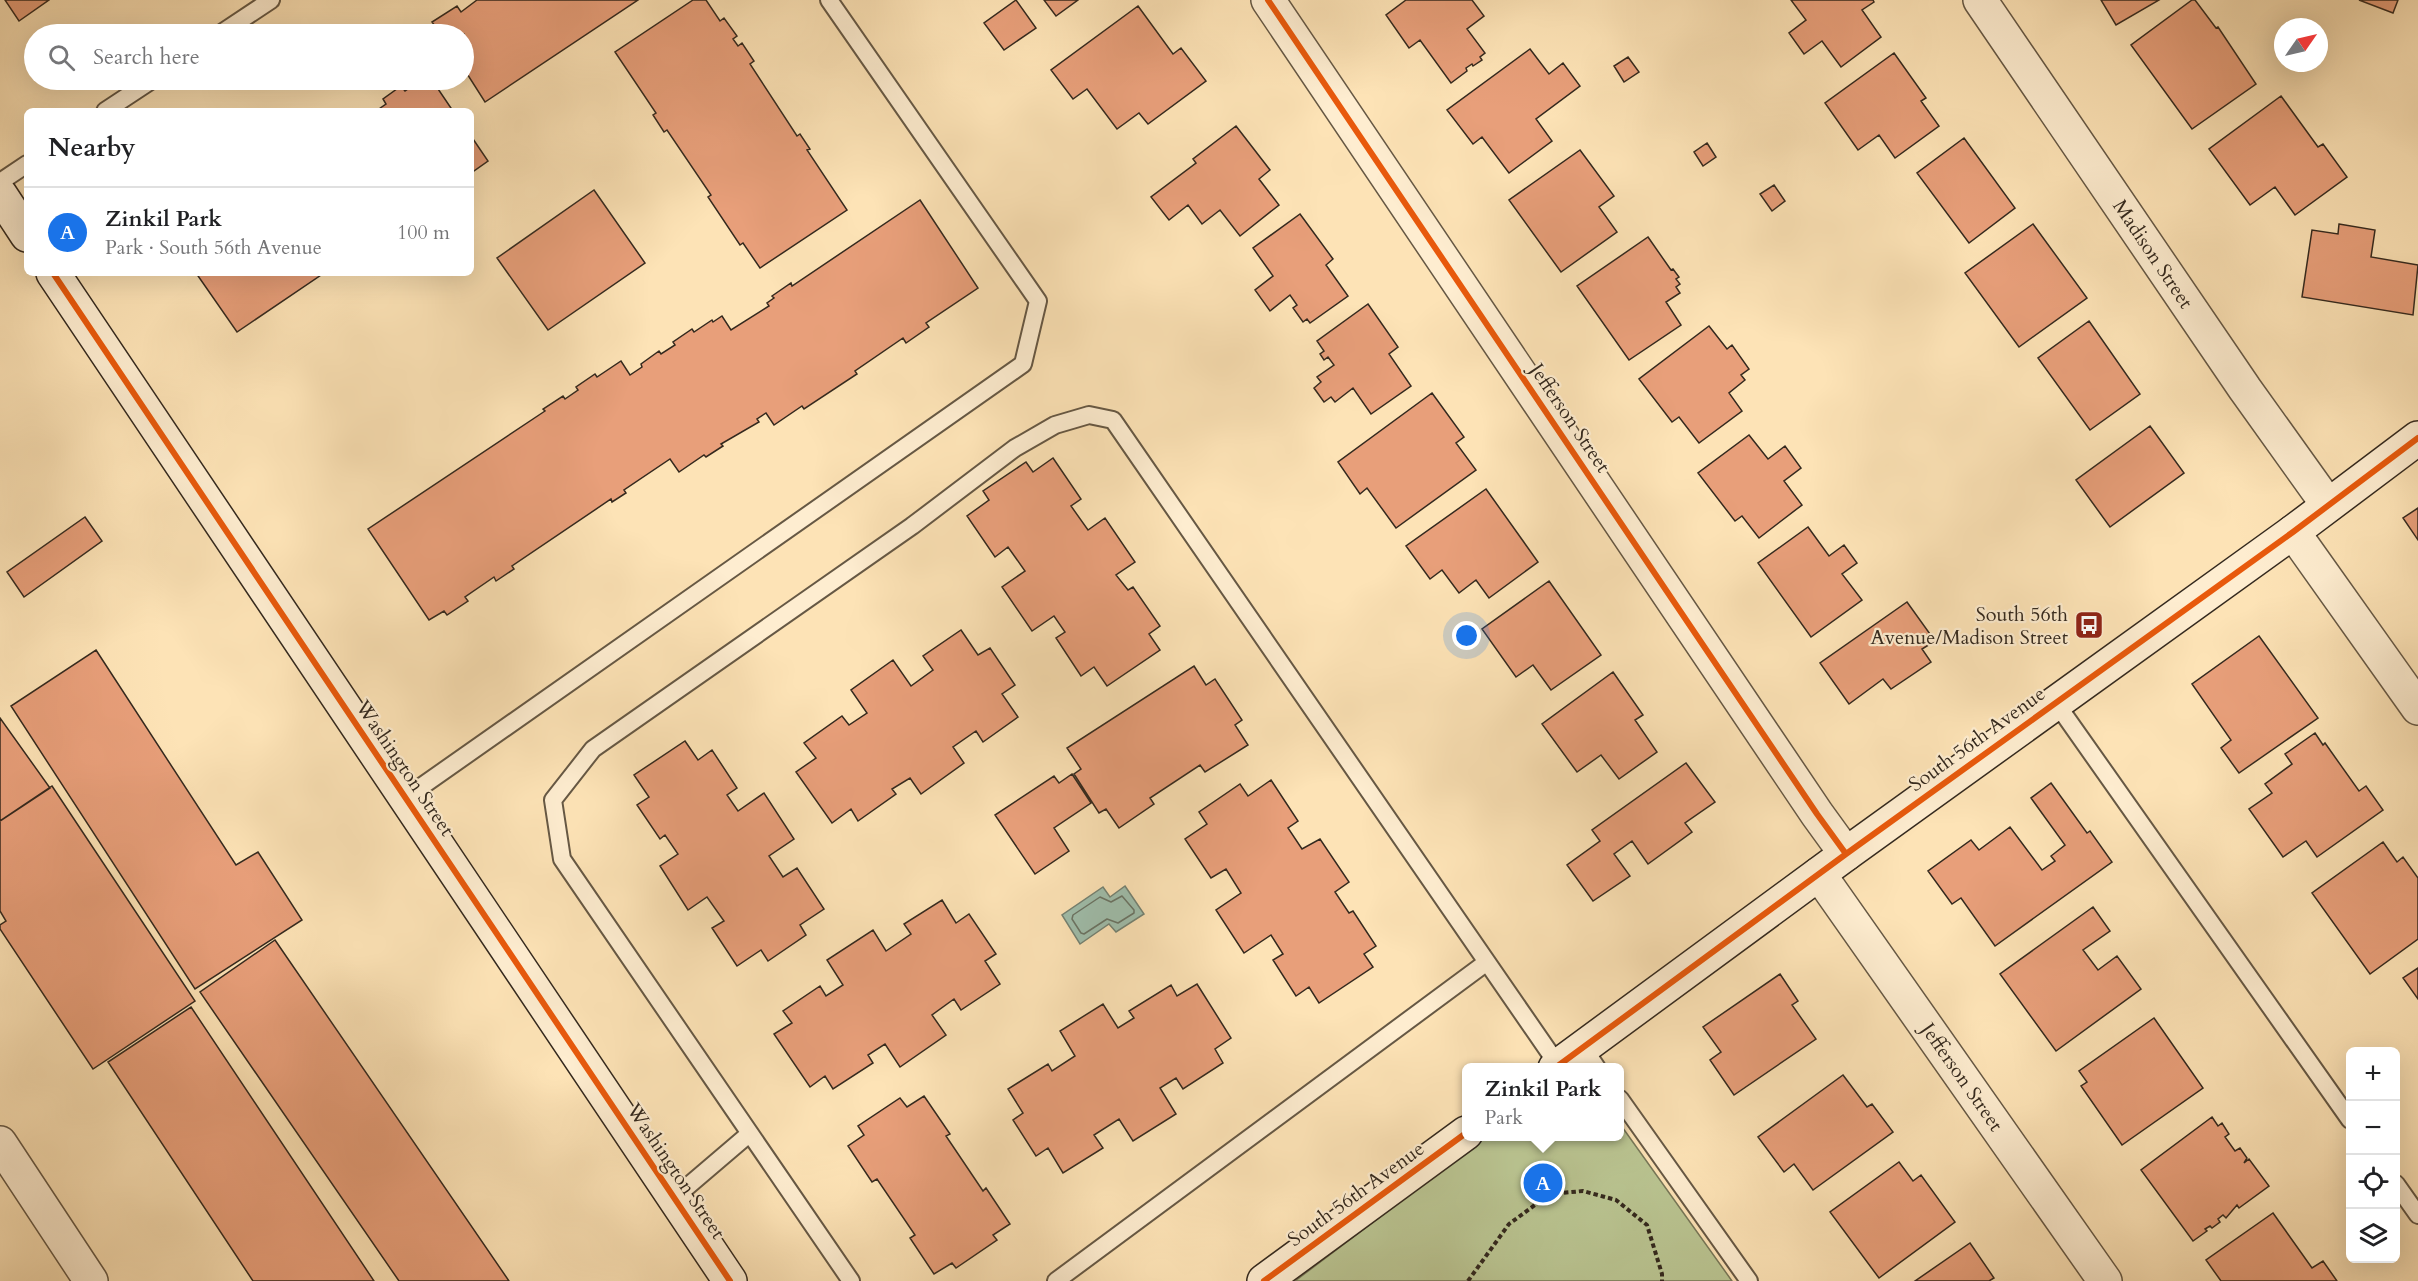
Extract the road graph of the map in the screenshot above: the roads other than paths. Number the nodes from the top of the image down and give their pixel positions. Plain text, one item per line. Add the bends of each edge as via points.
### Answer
1 (271, 0) edge
2 (829, 0) edge
3 (1268, 0) edge
4 (1980, 0) edge
5 (235, 24) edge
6 (137, 90) edge
7 (110, 108) edge
8 (24, 166) edge
9 (0, 182) edge
10 (0, 194) edge
11 (24, 230) edge
12 (55, 276) edge
13 (2418, 438) edge
14 (2328, 505) junction
15 (2293, 532) junction
16 (2056, 703) junction
17 (2418, 708) edge
18 (405, 798) junction
19 (1846, 854) junction
20 (1820, 874) junction
21 (1487, 962) junction
22 (1574, 1062) edge
23 (1624, 1105) edge
24 (2346, 1114) edge
25 (749, 1134) junction
26 (1462, 1137) edge
27 (0, 1143) edge
28 (2400, 1190) edge
29 (674, 1197) junction
30 (2418, 1215) edge
31 (91, 1281) edge
32 (730, 1281) edge
33 (851, 1281) edge
34 (1056, 1281) edge
35 (1264, 1281) edge
36 (1749, 1281) edge
37 (2105, 1281) edge

1 - 5 lane
2 - 18 lane via 1038,301 1023,364
3 - 19 street, Jefferson Street
4 - 14 street, Madison Street
6 - 7 lane
8 - 9 lane
10 - 11 street
12 - 18 street, Washington Street
13 - 14 street, South 56th Avenue
14 - 15 street, South 56th Avenue
15 - 16 street, South 56th Avenue
15 - 17 street
16 - 19 street, South 56th Avenue
16 - 24 lane
18 - 29 street, Washington Street
19 - 20 street, South 56th Avenue
20 - 22 street, South 56th Avenue
20 - 37 street, Jefferson Street
21 - 22 lane
21 - 25 lane via 1113,420 1089,415 1055,425 1015,448 912,526 593,749 553,800 562,859
21 - 34 lane
23 - 36 lane
25 - 29 lane
25 - 33 lane
26 - 35 street, South 56th Avenue
27 - 31 street
28 - 30 lane
29 - 32 street, Washington Street

